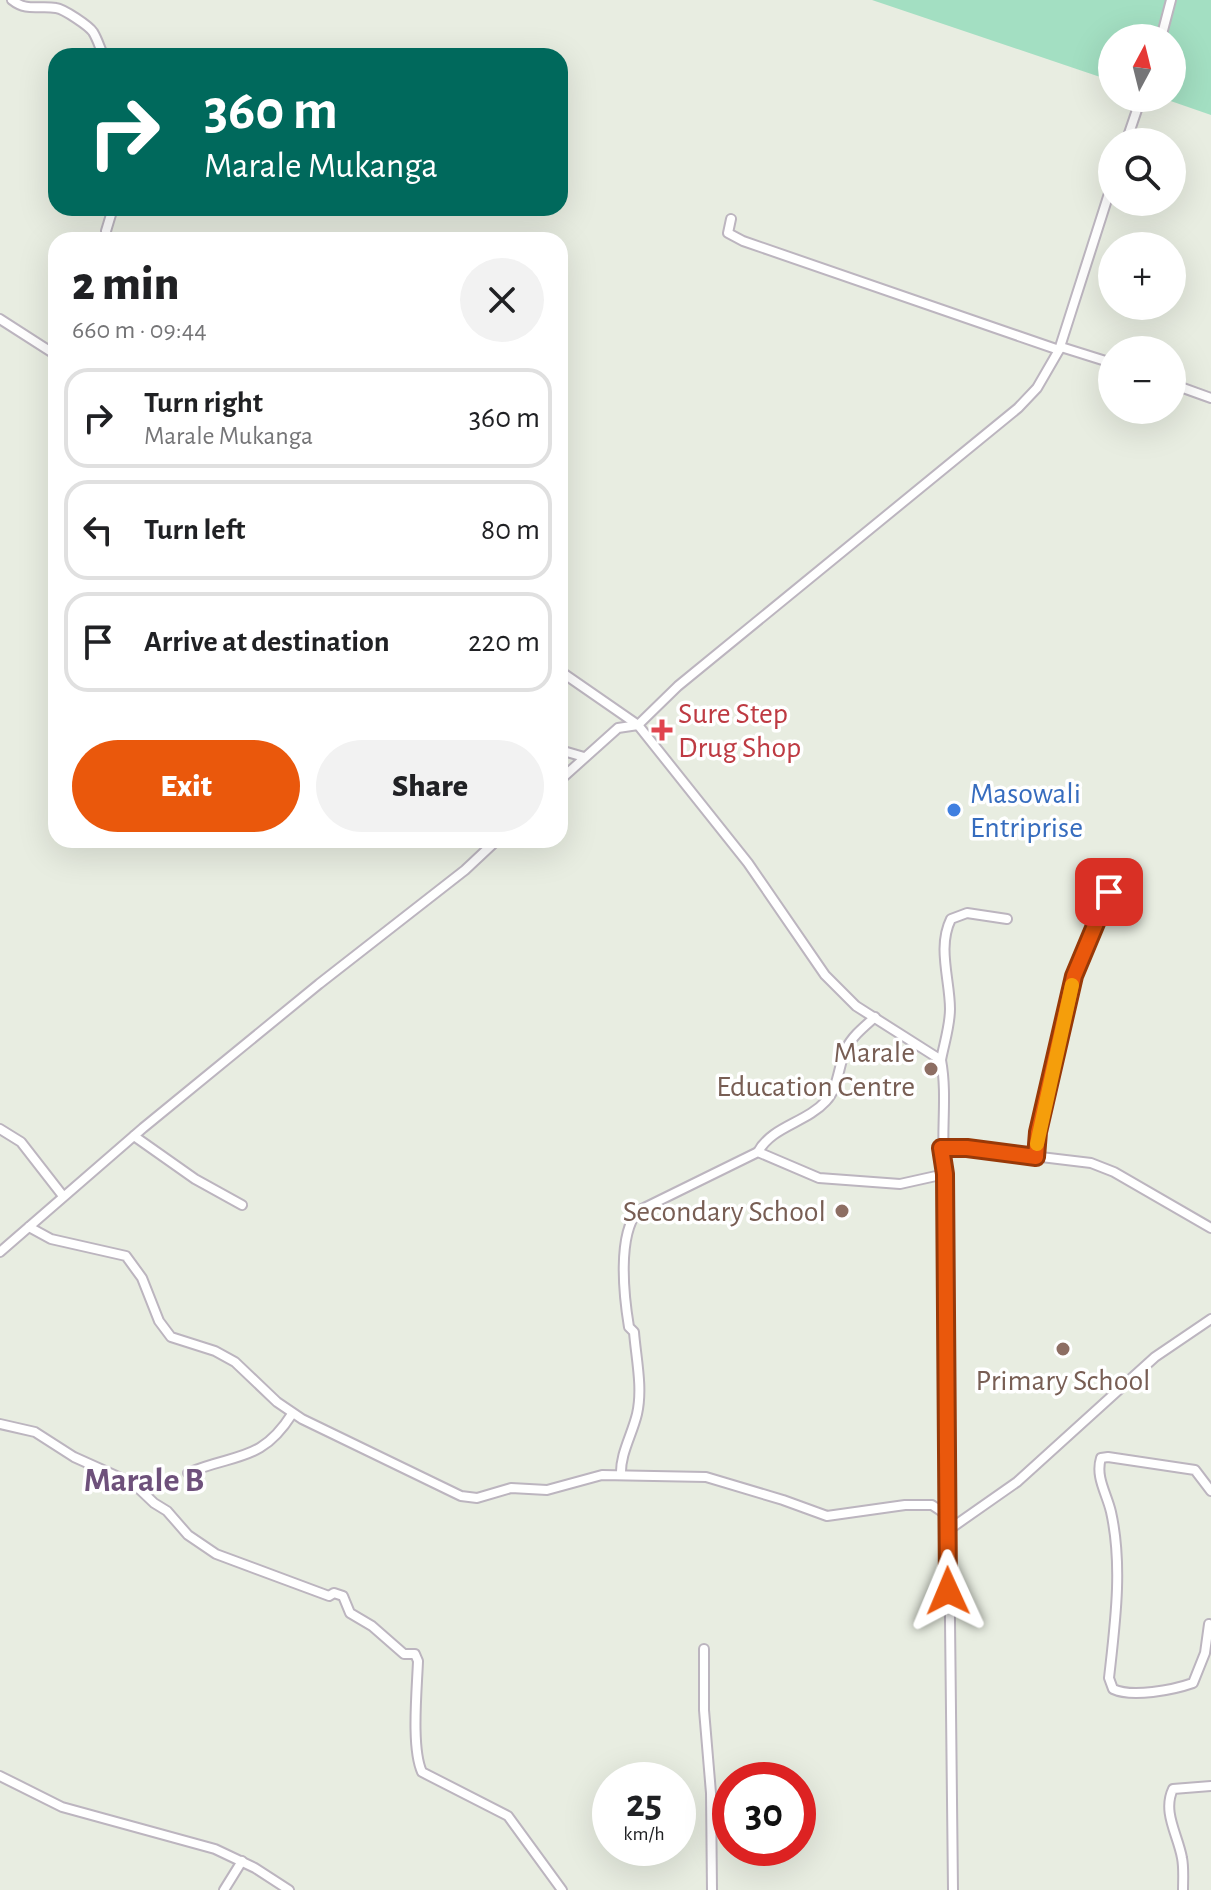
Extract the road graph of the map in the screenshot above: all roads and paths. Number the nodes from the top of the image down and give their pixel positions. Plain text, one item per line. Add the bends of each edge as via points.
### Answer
1 (12, 0) edge
2 (1171, 0) edge
3 (1165, 24) edge
4 (100, 48) edge
5 (1102, 216) edge
6 (731, 219) dead end
7 (0, 319) edge
8 (48, 347) edge
9 (1060, 348) junction
10 (1098, 359) edge
11 (1186, 389) edge
12 (1211, 398) edge
13 (568, 677) edge
14 (638, 725) junction
15 (568, 752) edge
16 (584, 757) junction
17 (568, 772) edge
18 (488, 848) edge
19 (1109, 892) dead end
20 (1007, 919) dead end
21 (875, 1017) junction
22 (941, 1060) junction
23 (0, 1129) edge
24 (134, 1136) junction
25 (941, 1148) junction
26 (758, 1152) junction
27 (1036, 1157) junction
28 (945, 1174) junction
29 (63, 1196) junction
30 (242, 1205) dead end
31 (29, 1227) junction
32 (1211, 1228) edge
33 (0, 1252) edge
34 (1211, 1319) edge
35 (292, 1414) junction
36 (0, 1424) edge
37 (188, 1473) dead end
38 (621, 1475) junction
39 (1211, 1491) edge
40 (947, 1515) junction
41 (947, 1531) junction
42 (1209, 1624) dead end
43 (704, 1649) dead end
44 (0, 1776) edge
45 (1211, 1786) edge
46 (242, 1861) junction
47 (224, 1890) edge
48 (289, 1890) edge
49 (562, 1890) edge
50 (712, 1890) edge
51 (953, 1890) edge
52 (1183, 1890) edge

1 - 4 street via 23,7 71,14 92,30
2 - 3 street
5 - 9 street
6 - 9 street via 728,233 743,241
7 - 8 street
9 - 10 street
9 - 14 street via 1037,388 1018,408 678,686
11 - 12 street
13 - 14 street
14 - 16 street via 618,728
14 - 21 street via 748,863 825,975
15 - 16 street
16 - 17 street
18 - 24 street
19 - 27 street via 1074,976
20 - 22 street via 967,913 951,919 945,959 950,1017
21 - 22 street
21 - 26 street via 846,1049 826,1101 774,1133
22 - 25 street
23 - 29 street via 21,1142
24 - 29 street
24 - 30 street
25 - 27 street
25 - 28 street
26 - 28 street via 819,1178 900,1184
26 - 38 street via 645,1206 629,1223 624,1297 634,1332 638,1398
27 - 32 street via 1091,1163 1114,1172
28 - 40 street
29 - 31 street
31 - 33 street
31 - 35 street via 73,1246 126,1256 142,1278 165,1332 235,1362
34 - 41 street via 1155,1357 1017,1482
35 - 37 street via 265,1447
35 - 38 street via 468,1497 511,1488 547,1490
36 - 49 street via 43,1436 74,1457 134,1484 216,1554 329,1596 343,1596 350,1613 404,1654 415,1654 422,1772 508,1816
38 - 40 street via 706,1477 827,1516 905,1505 932,1505
39 - 42 street via 1195,1470 1101,1458 1098,1472 1111,1513 1115,1553 1109,1678 1113,1689 1124,1693 1193,1683
40 - 41 street
41 - 51 street
43 - 50 street
44 - 46 street via 57,1805 185,1839
45 - 52 street via 1173,1789 1169,1798
46 - 47 street
46 - 48 street

